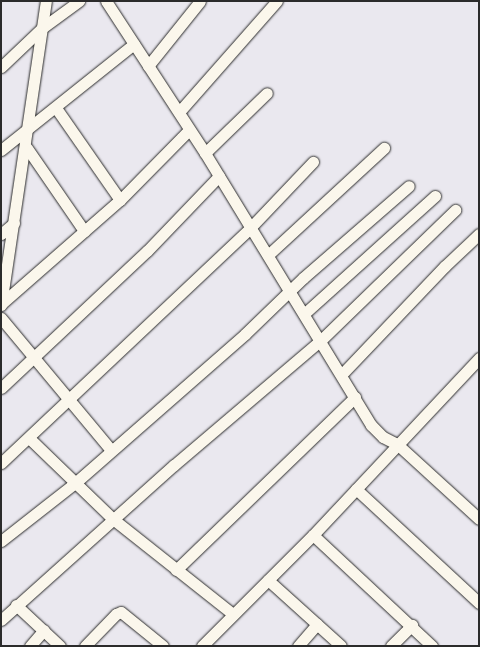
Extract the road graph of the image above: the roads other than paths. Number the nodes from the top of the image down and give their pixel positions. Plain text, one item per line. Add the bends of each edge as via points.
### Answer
1 (46, 1) edge
2 (79, 1) edge
3 (106, 1) edge
4 (200, 1) edge
5 (277, 1) edge
6 (42, 28) junction
7 (134, 44) junction
8 (148, 66) junction
9 (1, 67) edge
10 (267, 93) dead end
11 (56, 108) junction
12 (179, 112) junction
13 (30, 125) junction
14 (189, 130) junction
15 (27, 148) junction
16 (384, 148) dead end
17 (1, 150) edge
18 (205, 153) junction
19 (313, 162) dead end
20 (219, 176) junction
21 (408, 186) dead end
22 (435, 196) dead end
23 (120, 200) junction
24 (455, 210) dead end
25 (14, 223) junction
26 (251, 227) junction
27 (84, 231) junction
28 (1, 234) edge
29 (479, 234) edge
30 (268, 255) junction
31 (290, 290) junction
32 (1, 305) edge
33 (305, 313) junction
34 (1, 318) edge
35 (321, 340) junction
36 (479, 358) edge
37 (32, 359) junction
38 (342, 374) junction
39 (1, 388) edge
40 (355, 397) junction
41 (68, 400) junction
42 (29, 438) junction
43 (397, 444) junction
44 (110, 449) junction
45 (1, 462) edge
46 (75, 483) junction
47 (356, 489) junction
48 (113, 519) junction
49 (479, 519) edge
50 (313, 535) junction
51 (1, 541) edge
52 (176, 570) junction
53 (268, 580) junction
54 (479, 603) edge
55 (16, 605) junction
56 (233, 614) junction
57 (1, 620) edge
58 (317, 624) junction
59 (412, 625) junction
60 (44, 630) junction
61 (30, 646) edge
62 (60, 646) edge
63 (84, 646) edge
64 (164, 646) edge
65 (202, 646) edge
66 (298, 646) edge
67 (341, 646) edge
68 (391, 646) edge
69 (432, 646) edge

1 - 6 street
2 - 6 street
3 - 7 street
4 - 8 street
5 - 12 street
6 - 9 street
6 - 13 street
7 - 8 street
7 - 11 street
8 - 12 street
10 - 18 street
11 - 13 street
11 - 23 street
12 - 14 street
13 - 15 street
13 - 17 street
14 - 18 street
14 - 23 street
15 - 25 street
15 - 27 street
16 - 30 street
18 - 20 street
19 - 26 street
20 - 26 street
20 - 37 street via 147,250
21 - 31 street
22 - 33 street
23 - 27 street
24 - 35 street
25 - 28 street
25 - 32 street
26 - 30 street
26 - 41 street
27 - 32 street
29 - 38 street
30 - 31 street
31 - 33 street
31 - 44 street via 245,334
33 - 35 street
34 - 37 street
35 - 38 street
35 - 48 street
36 - 43 street
37 - 39 street
37 - 41 street
38 - 40 street
40 - 43 street via 376,432
40 - 52 street
41 - 42 street
41 - 44 street
42 - 45 street
42 - 46 street
43 - 47 street
43 - 49 street
44 - 46 street
46 - 48 street
46 - 51 street
47 - 50 street
47 - 54 street
48 - 52 street
48 - 55 street
50 - 53 street
50 - 59 street
52 - 56 street
53 - 56 street
53 - 58 street
55 - 57 street
55 - 60 street
56 - 65 street
58 - 66 street
58 - 67 street
59 - 68 street
59 - 69 street
60 - 61 street
60 - 62 street
63 - 64 street via 121,612

